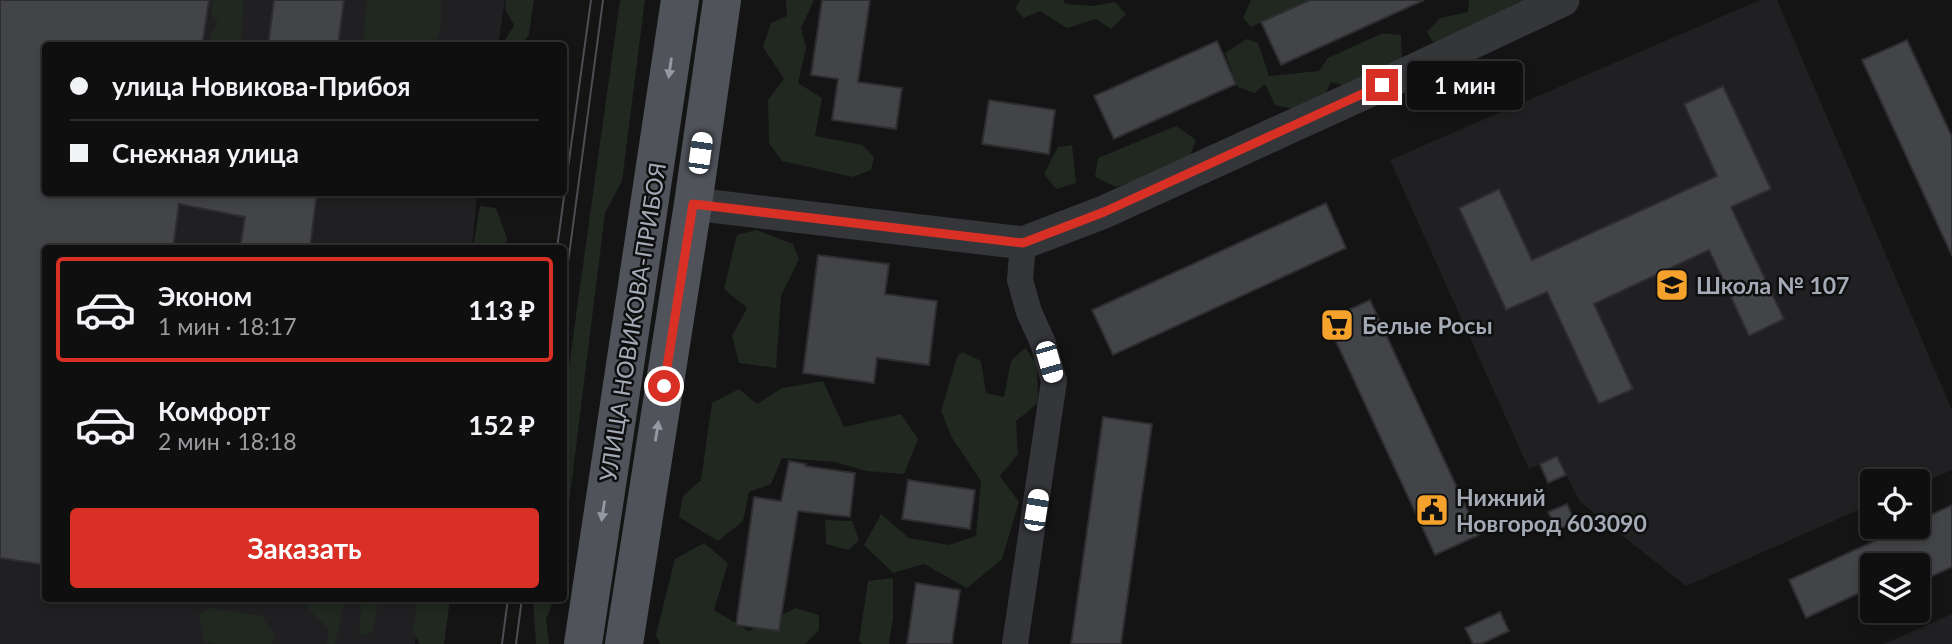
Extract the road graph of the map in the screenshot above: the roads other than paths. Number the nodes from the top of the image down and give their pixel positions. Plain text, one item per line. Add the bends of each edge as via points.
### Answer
1 (680, 0) edge
2 (722, 0) edge
3 (1563, 0) edge
4 (693, 204) junction
5 (1023, 243) junction
6 (583, 644) edge
7 (624, 644) edge
8 (1015, 644) edge

1 -> 6 main road, УЛИЦА НОВИКОВА-ПРИБОЯ
2 - 4 main road, УЛИЦА НОВИКОВА-ПРИБОЯ
3 - 5 street via 1104,212
4 - 5 street
7 -> 4 main road, УЛИЦА НОВИКОВА-ПРИБОЯ
5 - 8 street via 1020,280 1054,381

